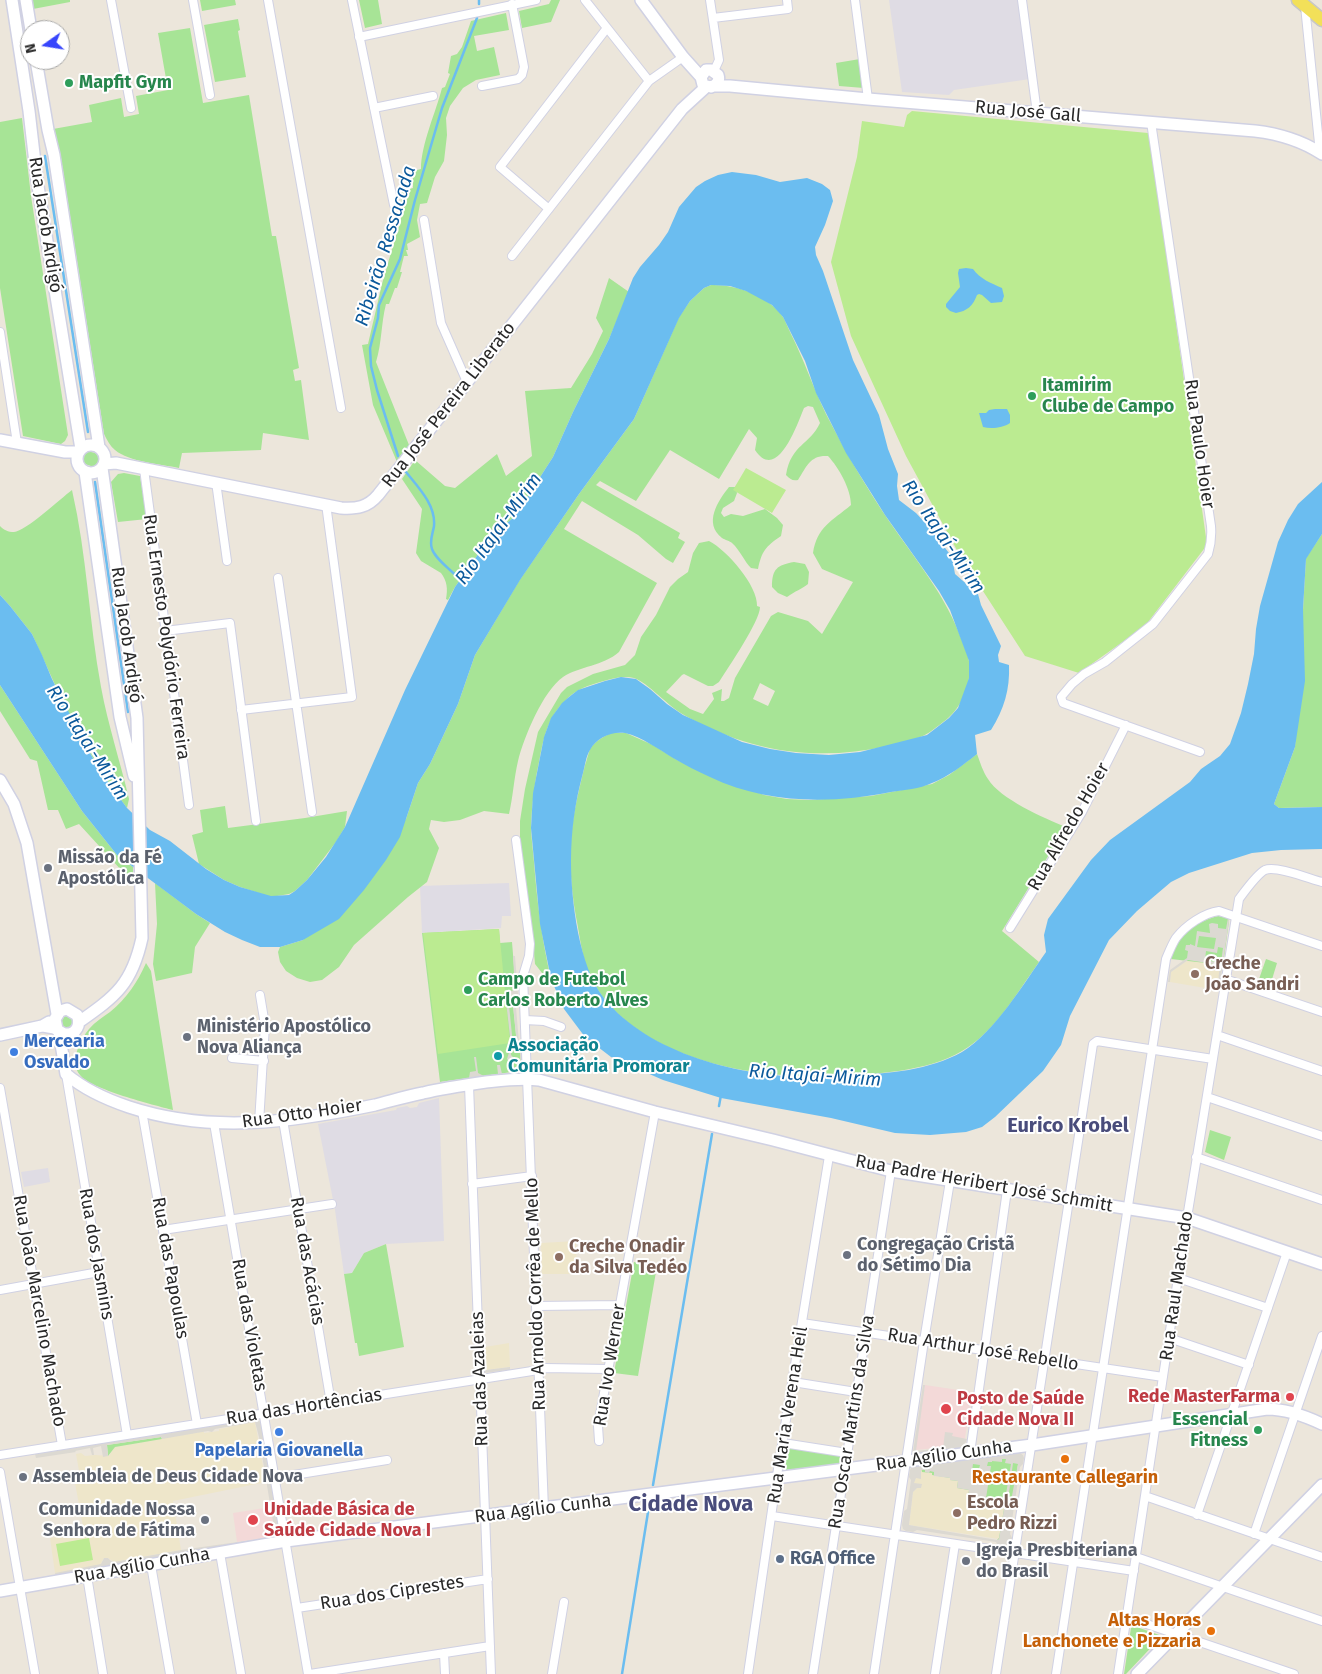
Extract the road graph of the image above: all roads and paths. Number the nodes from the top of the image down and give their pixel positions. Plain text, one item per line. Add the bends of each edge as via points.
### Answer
1 (12, 0) edge
2 (26, 0) edge
3 (111, 0) edge
4 (193, 0) edge
5 (268, 0) edge
6 (352, 0) edge
7 (536, 0) edge
8 (585, 0) edge
9 (641, 0) edge
10 (710, 0) edge
11 (787, 0) edge
12 (855, 0) edge
13 (1022, 0) edge
14 (1305, 2) edge
15 (512, 4) junction
16 (1322, 8) edge
17 (713, 18) junction
18 (29, 20) edge
19 (1322, 20) edge
20 (607, 28) junction
21 (359, 37) junction
22 (683, 57) junction
23 (38, 70) edge
24 (708, 78) junction
25 (649, 81) junction
26 (482, 86) dead end
27 (210, 95) dead end
28 (433, 96) dead end
29 (868, 99) junction
30 (131, 108) dead end
31 (374, 108) junction
32 (1037, 113) junction
33 (1151, 122) junction
34 (1321, 154) edge
35 (394, 206) dead end
36 (549, 209) junction
37 (424, 220) dead end
38 (512, 256) dead end
39 (0, 332) edge
40 (467, 382) junction
41 (340, 408) dead end
42 (0, 440) edge
43 (17, 443) junction
44 (79, 454) junction
45 (102, 458) junction
46 (144, 469) junction
47 (85, 472) junction
48 (216, 482) junction
49 (326, 504) junction
50 (227, 561) dead end
51 (278, 578) dead end
52 (165, 631) junction
53 (296, 704) junction
54 (241, 710) junction
55 (1126, 724) junction
56 (1200, 752) dead end
57 (0, 780) edge
58 (189, 805) dead end
59 (140, 806) junction
60 (312, 812) dead end
61 (256, 821) dead end
62 (516, 840) dead end
63 (1322, 882) edge
64 (1235, 916) junction
65 (1010, 928) dead end
66 (1322, 946) edge
67 (1225, 979) junction
68 (260, 995) dead end
69 (1322, 1012) edge
70 (524, 1020) junction
71 (65, 1021) junction
72 (561, 1027) dead end
73 (0, 1035) edge
74 (1217, 1035) junction
75 (1152, 1049) junction
76 (232, 1058) dead end
77 (1213, 1058) junction
78 (264, 1061) junction
79 (65, 1068) junction
80 (1322, 1071) edge
81 (528, 1079) junction
82 (469, 1085) junction
83 (0, 1088) edge
84 (1207, 1097) junction
85 (142, 1111) junction
86 (655, 1112) junction
87 (283, 1120) junction
88 (214, 1123) junction
89 (260, 1123) junction
90 (1322, 1136) edge
91 (829, 1156) junction
92 (1196, 1157) junction
93 (891, 1171) junction
94 (532, 1176) junction
95 (950, 1181) junction
96 (472, 1184) junction
97 (1007, 1190) junction
98 (1069, 1200) junction
99 (1322, 1200) edge
100 (332, 1204) dead end
101 (1127, 1209) junction
102 (298, 1210) junction
103 (1186, 1218) junction
104 (231, 1220) junction
105 (163, 1230) junction
106 (1287, 1252) junction
107 (1322, 1264) edge
108 (99, 1272) junction
109 (1178, 1278) junction
110 (34, 1284) junction
111 (0, 1290) edge
112 (620, 1305) junction
113 (537, 1306) junction
114 (1268, 1308) junction
115 (802, 1322) junction
116 (865, 1332) junction
117 (1322, 1336) edge
118 (1169, 1338) junction
119 (924, 1341) junction
120 (984, 1350) junction
121 (1045, 1359) junction
122 (1249, 1365) junction
123 (608, 1368) junction
124 (1103, 1368) junction
125 (539, 1369) junction
126 (1163, 1377) junction
127 (480, 1379) junction
128 (792, 1382) junction
129 (856, 1392) junction
130 (331, 1402) junction
131 (264, 1413) junction
132 (1296, 1413) junction
133 (1232, 1414) junction
134 (197, 1424) junction
135 (1322, 1424) edge
136 (1156, 1427) junction
137 (127, 1435) junction
138 (1093, 1436) junction
139 (599, 1441) dead end
140 (783, 1444) junction
141 (1032, 1444) junction
142 (62, 1445) junction
143 (847, 1453) junction
144 (970, 1453) junction
145 (0, 1455) edge
146 (388, 1460) dead end
147 (907, 1461) junction
148 (844, 1469) junction
149 (0, 1472) edge
150 (275, 1478) junction
151 (778, 1478) junction
152 (1322, 1485) edge
153 (1145, 1496) junction
154 (544, 1508) junction
155 (1197, 1514) junction
156 (484, 1516) junction
157 (772, 1516) junction
158 (836, 1525) junction
159 (896, 1534) junction
160 (1254, 1534) junction
161 (1269, 1539) junction
162 (286, 1541) junction
163 (955, 1544) junction
164 (220, 1553) junction
165 (1015, 1553) junction
166 (1136, 1557) junction
167 (1322, 1557) edge
168 (1074, 1562) junction
169 (151, 1565) junction
170 (1134, 1571) junction
171 (87, 1576) junction
172 (488, 1579) junction
173 (20, 1587) junction
174 (1223, 1587) junction
175 (0, 1591) edge
176 (564, 1602) dead end
177 (297, 1608) junction
178 (1126, 1617) junction
179 (1322, 1621) edge
180 (1176, 1634) junction
181 (490, 1646) junction
182 (444, 1653) junction
183 (35, 1674) edge
184 (104, 1674) edge
185 (170, 1674) edge
186 (241, 1674) edge
187 (309, 1674) edge
188 (445, 1674) edge
189 (491, 1674) edge
190 (552, 1674) edge
191 (748, 1674) edge
192 (813, 1674) edge
193 (874, 1674) edge
194 (935, 1674) edge
195 (996, 1674) edge
196 (1056, 1674) edge
197 (1118, 1674) edge
198 (1137, 1674) edge
199 (1294, 1674) edge

1 - 44 main road, Rua Jacob Ardigó via 36,180
2 - 18 main road
3 - 30 street
4 - 27 street
5 - 41 street
6 - 21 street
7 - 15 street
8 - 20 street
9 - 22 main road
10 - 17 street
11 - 17 street via 788,9
12 - 29 street
13 - 32 street
14 - 16 main road
14 - 19 main road
14 - 34 street
15 - 21 street
15 - 26 street via 524,67 522,75 518,79
17 - 24 street via 719,60
20 - 25 street
20 - 36 street via 500,167
21 - 31 street
22 - 24 main road
22 - 25 street
23 - 45 main road, Rua Jacob Ardigó
24 - 29 main road, Rua José Gall via 730,86
24 - 40 main road, Rua José Pereira Liberato
25 - 36 street
28 - 31 street
29 - 32 main road, Rua José Gall
31 - 35 street
32 - 33 main road, Rua José Gall
33 - 34 main road, Rua José Gall via 1273,134 1304,143
33 - 55 street, Rua Paulo Hoier via 1212,538 1208,554 1152,624 1105,662 1084,674 1061,697 1063,703
36 - 38 street
37 - 40 street via 441,323
39 - 43 street
40 - 49 main road, Rua José Pereira Liberato via 370,504 349,508
42 - 43 main road
43 - 44 main road
44 - 45 main road via 88,445
44 - 47 main road via 78,466
45 - 46 main road, Rua José Pereira Liberato
45 - 47 main road via 96,472
45 - 59 main road, Rua Jacob Ardigó via 135,699
46 - 48 main road, Rua José Pereira Liberato
46 - 52 street, Rua Ernesto Polydório Ferreira
47 - 59 main road, Rua Jacob Ardigó via 120,717
48 - 49 main road, Rua José Pereira Liberato
48 - 50 street
49 - 53 street via 352,697
51 - 53 street
52 - 54 street via 230,623
52 - 58 street, Rua Ernesto Polydório Ferreira
53 - 54 street
53 - 60 street
54 - 61 street
55 - 56 street
55 - 65 street, Rua Alfredo Hoier via 1082,812
57 - 71 main road via 18,814 27,843 53,990
59 - 71 main road, Rua Jacob Ardigó via 142,938 136,964 112,998 102,1006
62 - 70 street, Rua Arnoldo Corrêa de Mello via 530,944 523,976
63 - 64 street, Rua Raul Machado via 1282,870 1262,872 1239,899
64 - 66 street
64 - 67 street, Rua Raul Machado
64 - 75 street via 1220,910 1212,912 1190,924 1176,938 1166,959
67 - 69 street
67 - 74 street, Rua Raul Machado
68 - 78 street via 265,1024
70 - 72 street via 544,1021
70 - 81 street, Rua Arnoldo Corrêa de Mello
71 - 73 main road
71 - 79 main road
74 - 77 street, Rua Raul Machado
74 - 80 street
75 - 77 street
75 - 98 street via 1097,1041 1093,1044
75 - 101 street
76 - 78 street
77 - 84 street, Rua Raul Machado
78 - 89 street
79 - 85 main road, Rua Otto Hoier via 79,1085 96,1095
79 - 108 street, Rua dos Jasmins
81 - 82 main road, Rua Otto Hoier
81 - 86 main road, Rua Padre Heribert José Schmitt
81 - 94 street, Rua Arnoldo Corrêa de Mello
82 - 87 main road, Rua Otto Hoier
82 - 96 street, Rua das Azaleias
83 - 110 street, Rua João Marcelino Machado
84 - 90 street
84 - 92 street, Rua Raul Machado
85 - 88 main road, Rua Otto Hoier
85 - 105 street, Rua das Papoulas
86 - 91 main road, Rua Padre Heribert José Schmitt
86 - 112 street, Rua Ivo Werner
87 - 89 main road, Rua Otto Hoier
87 - 102 street, Rua das Acácias
88 - 89 main road, Rua Otto Hoier
88 - 104 street, Rua das Violetas
91 - 93 main road, Rua Padre Heribert José Schmitt
91 - 115 street, Rua Maria Verena Heil
92 - 99 street
92 - 103 street, Rua Raul Machado
93 - 95 main road, Rua Padre Heribert José Schmitt
93 - 116 street, Rua Oscar Martins da Silva
94 - 96 street
94 - 113 street, Rua Arnoldo Corrêa de Mello
95 - 97 main road, Rua Padre Heribert José Schmitt
95 - 119 street
96 - 127 street, Rua das Azaleias
97 - 98 main road, Rua Padre Heribert José Schmitt
97 - 120 street
98 - 101 main road, Rua Padre Heribert José Schmitt
98 - 121 street
100 - 102 street
101 - 103 main road, Rua Padre Heribert José Schmitt
101 - 124 street
102 - 104 street
102 - 130 street, Rua das Acácias
103 - 106 main road, Rua Padre Heribert José Schmitt
103 - 109 street, Rua Raul Machado
104 - 105 street
104 - 131 street, Rua das Violetas
105 - 134 street, Rua das Papoulas
106 - 107 main road, Rua Padre Heribert José Schmitt
106 - 114 street
108 - 110 street
108 - 137 street, Rua dos Jasmins
109 - 114 street
109 - 118 street, Rua Raul Machado
110 - 111 street
110 - 142 street, Rua João Marcelino Machado
112 - 113 street
112 - 123 street, Rua Ivo Werner
113 - 125 street, Rua Arnoldo Corrêa de Mello
114 - 122 street
115 - 116 street, Rua Arthur José Rebello
115 - 128 street, Rua Maria Verena Heil
116 - 119 street, Rua Arthur José Rebello
116 - 129 street, Rua Oscar Martins da Silva
117 - 132 street
118 - 122 street
118 - 126 street, Rua Raul Machado
119 - 120 street, Rua Arthur José Rebello
119 - 147 street
120 - 121 street, Rua Arthur José Rebello
120 - 144 street
121 - 124 street, Rua Arthur José Rebello
121 - 141 street
122 - 133 street
123 - 125 street, Rua das Hortências
123 - 139 street, Rua Ivo Werner via 598,1426
124 - 126 street, Rua Arthur José Rebello
124 - 138 street
125 - 127 street, Rua das Hortências
125 - 154 street, Rua Arnoldo Corrêa de Mello
126 - 136 street, Rua Raul Machado
127 - 130 street, Rua das Hortências
127 - 156 street, Rua das Azaleias
128 - 129 street
128 - 140 street, Rua Maria Verena Heil
129 - 143 street, Rua Oscar Martins da Silva
130 - 131 street, Rua das Hortências
131 - 134 street, Rua das Hortências
131 - 150 street, Rua das Violetas
132 - 133 main road, Rua Agílio Cunha via 1268,1409
132 - 135 main road, Rua Agílio Cunha
132 - 160 street
133 - 136 main road, Rua Agílio Cunha
133 - 155 street
134 - 137 street, Rua das Hortências
136 - 138 main road, Rua Agílio Cunha
136 - 153 street, Rua Raul Machado
137 - 142 street, Rua das Hortências
138 - 141 main road, Rua Agílio Cunha
138 - 168 street
140 - 143 street
140 - 151 street, Rua Maria Verena Heil
141 - 144 main road, Rua Agílio Cunha
141 - 165 street
142 - 145 street, Rua das Hortências
143 - 148 street, Rua Oscar Martins da Silva
144 - 147 main road, Rua Agílio Cunha
146 - 150 street
147 - 148 main road, Rua Agílio Cunha
147 - 159 street
148 - 151 main road, Rua Agílio Cunha
148 - 158 street, Rua Oscar Martins da Silva
149 - 173 street
150 - 162 street, Rua das Violetas
151 - 154 main road, Rua Agílio Cunha
151 - 157 street, Rua Maria Verena Heil
152 - 161 main road
153 - 155 street
153 - 166 street, Rua Raul Machado
154 - 156 main road, Rua Agílio Cunha
155 - 160 street
156 - 162 main road, Rua Agílio Cunha
156 - 172 street, Rua das Azaleias
157 - 158 street
157 - 191 street, Rua Maria Verena Heil
158 - 159 street
158 - 192 street, Rua Oscar Martins da Silva
159 - 163 street
159 - 193 street
160 - 161 street
161 - 167 street
161 - 174 main road
162 - 164 main road, Rua Agílio Cunha
162 - 177 street, Rua das Violetas
163 - 165 street
163 - 194 street
164 - 169 main road, Rua Agílio Cunha
164 - 186 street
165 - 168 street
165 - 195 street
166 - 170 street, Rua Raul Machado
166 - 174 street
168 - 170 street
168 - 196 street
169 - 171 main road, Rua Agílio Cunha
169 - 185 street
170 - 178 street, Rua Raul Machado
171 - 173 main road, Rua Agílio Cunha
171 - 184 street
172 - 177 street, Rua dos Ciprestes
172 - 181 street, Rua das Azaleias
173 - 175 main road, Rua Agílio Cunha
173 - 183 street
174 - 179 street
174 - 180 main road
176 - 190 street
177 - 187 street, Rua das Violetas
178 - 180 street
178 - 197 street, Rua Raul Machado
180 - 198 main road
180 - 199 street
181 - 182 street
181 - 189 street, Rua das Azaleias
182 - 187 street
182 - 188 street

